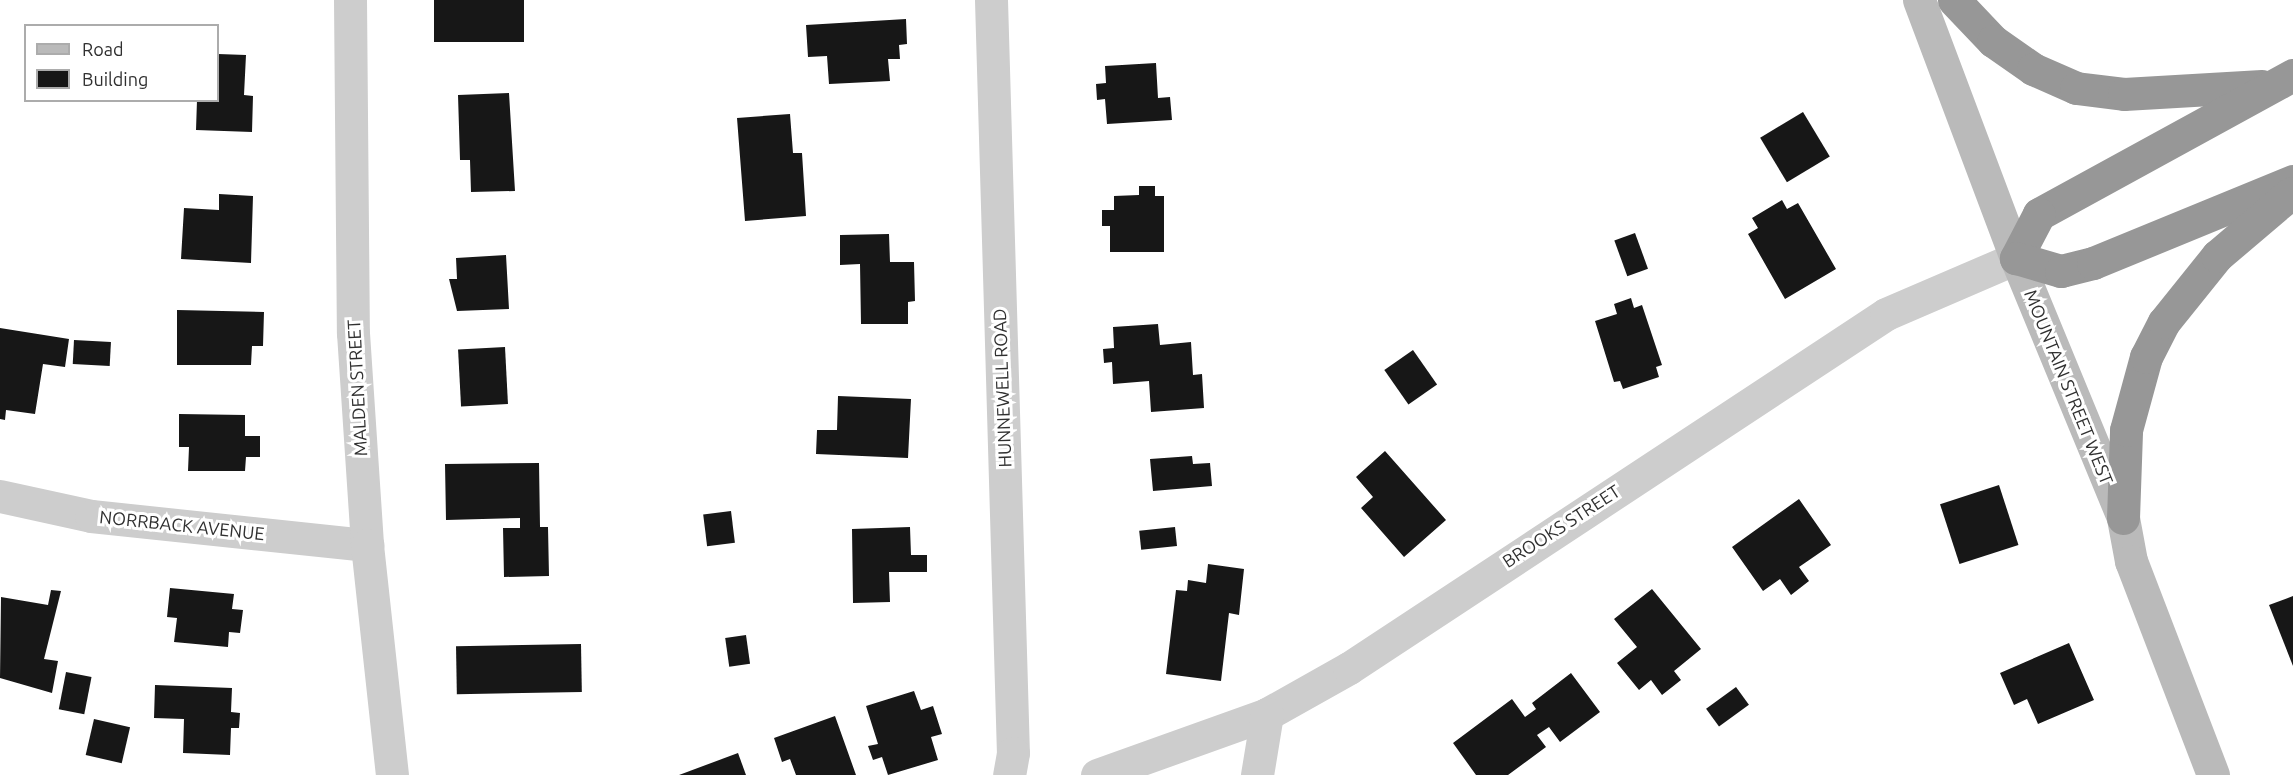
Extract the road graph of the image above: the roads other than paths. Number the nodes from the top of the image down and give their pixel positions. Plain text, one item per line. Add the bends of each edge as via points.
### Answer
1 (350, 0) edge
2 (991, 0) edge
3 (1918, 0) edge
4 (1954, 0) edge
5 (2283, 80) edge
6 (2293, 181) edge
7 (2293, 192) edge
8 (2016, 258) junction
9 (0, 496) edge
10 (2123, 518) junction
11 (367, 545) junction
12 (1267, 714) junction
13 (392, 775) edge
14 (1009, 775) edge
15 (1097, 775) edge
16 (1257, 775) edge
17 (2212, 775) edge

1 - 11 street, MALDEN STREET via 353,333
2 - 14 street, HUNNEWELL ROAD via 1013,753
3 - 8 main road, MOUNTAIN STREET WEST
4 - 5 highway via 1993,41 2033,69 2076,88 2124,94
5 - 8 highway via 2039,214
6 - 8 highway via 2093,263 2061,271
7 - 10 highway via 2217,256 2164,322 2146,357 2126,430
8 - 10 main road, MOUNTAIN STREET WEST
8 - 12 street, BROOKS STREET via 1886,314 1349,668
9 - 11 street, NORRBACK AVENUE via 91,516
10 - 17 main road, MOUNTAIN STREET WEST via 2131,561
11 - 13 street, MALDEN STREET
12 - 15 street, BROOKS STREET
12 - 16 street

